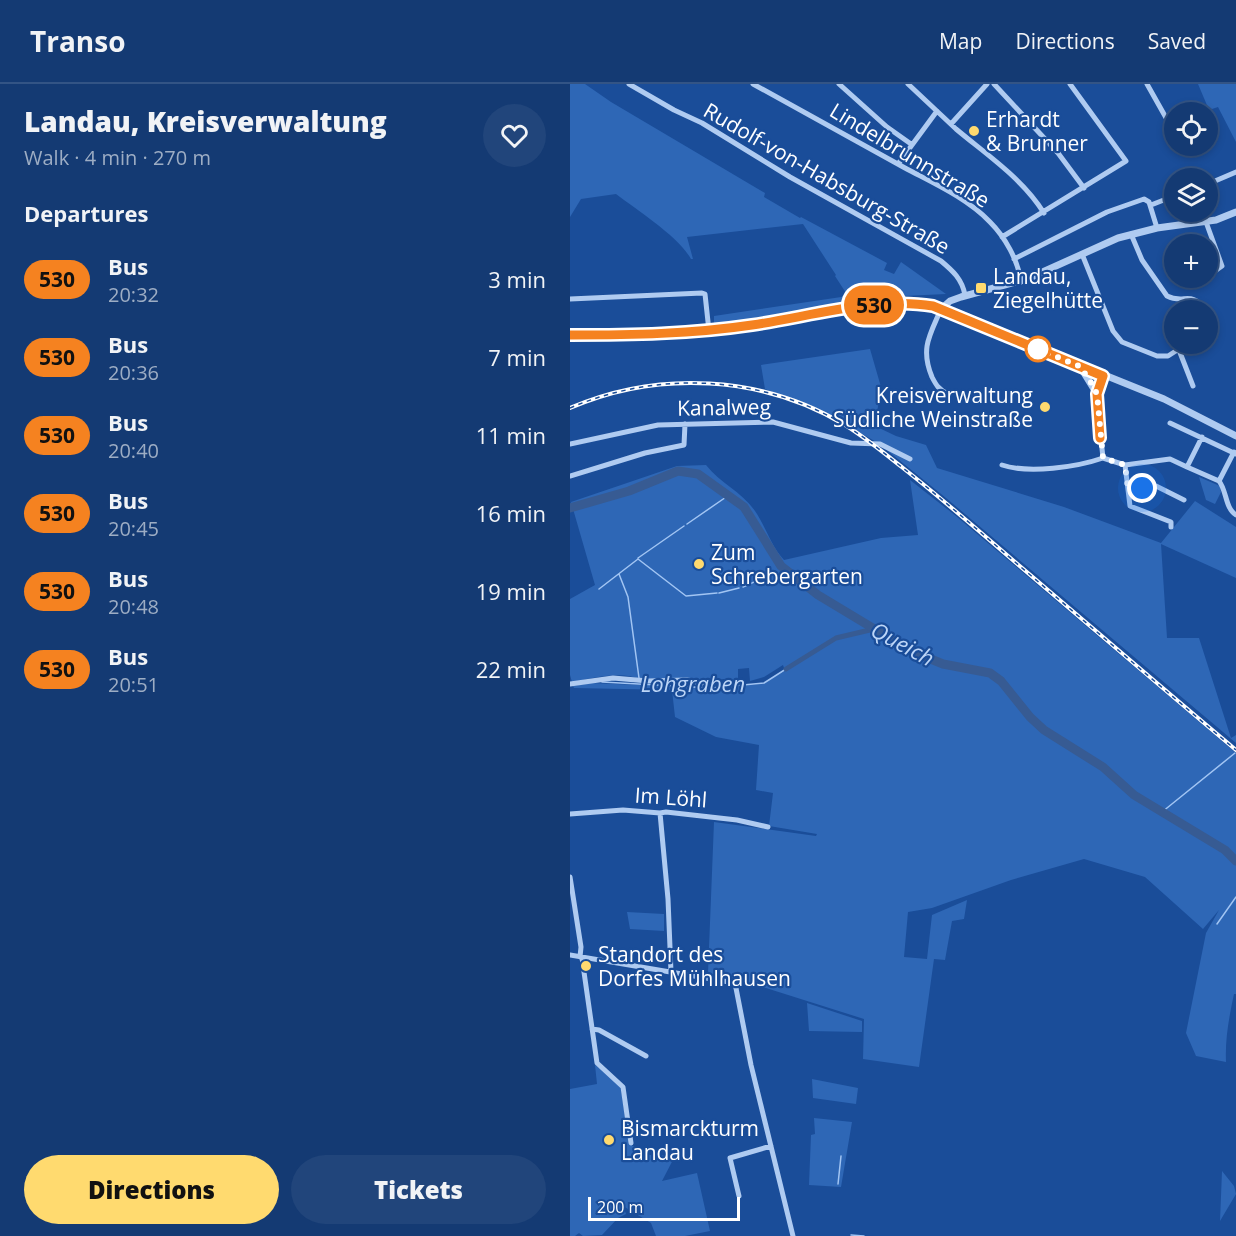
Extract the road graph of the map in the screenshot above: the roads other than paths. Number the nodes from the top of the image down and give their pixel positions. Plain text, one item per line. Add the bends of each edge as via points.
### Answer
1 (629, 84) edge
2 (753, 84) edge
3 (839, 84) edge
4 (908, 84) edge
5 (987, 84) edge
6 (994, 84) edge
7 (1070, 84) edge
8 (1147, 84) edge
9 (938, 111) junction
10 (1164, 114) edge
11 (951, 124) junction
12 (911, 144) junction
13 (898, 164) junction
14 (1236, 172) edge
15 (1218, 180) edge
16 (1084, 188) junction
17 (1164, 200) edge
18 (1150, 205) junction
19 (1236, 212) edge
20 (1044, 213) junction
21 (1218, 219) edge
22 (1206, 222) joint
23 (1157, 228) junction
24 (1131, 234) junction
25 (1210, 234) edge
26 (1002, 237) junction
27 (1082, 254) junction
28 (1218, 255) edge
29 (1014, 259) junction
30 (1218, 269) edge
31 (1021, 282) junction
32 (963, 296) junction
33 (570, 299) edge
34 (1196, 300) edge
35 (941, 309) junction
36 (960, 317) junction
37 (709, 331) junction
38 (570, 335) edge
39 (1079, 366) junction
40 (1103, 376) junction
41 (1193, 386) dead end
42 (948, 394) dead end
43 (1097, 394) junction
44 (1170, 423) dead end
45 (685, 424) junction
46 (1235, 436) edge
47 (1202, 437) junction
48 (570, 444) edge
49 (1235, 453) edge
50 (1103, 458) junction
51 (910, 459) dead end
52 (1002, 465) dead end
53 (1125, 465) junction
54 (1187, 467) junction
55 (570, 476) edge
56 (1219, 481) junction
57 (1128, 489) junction
58 (1184, 500) dead end
59 (1236, 500) edge
60 (1228, 502) junction
61 (1236, 515) edge
62 (1171, 527) dead end
63 (702, 683) dead end
64 (570, 684) edge
65 (660, 813) junction
66 (570, 814) edge
67 (768, 826) dead end
68 (570, 877) edge
69 (570, 955) edge
70 (581, 957) junction
71 (671, 972) junction
72 (592, 1029) junction
73 (646, 1056) dead end
74 (631, 1143) dead end
75 (771, 1146) junction
76 (739, 1196) dead end
77 (793, 1236) edge

1 - 32 street, Rudolf-von-Habsburg-Straße via 941,261 962,283
2 - 13 street, Lindelbrunnstraße
3 - 12 street via 849,88 887,128
4 - 9 street
5 - 11 street
6 - 16 street via 1058,153
7 - 16 street via 1126,161
8 - 10 street
9 - 11 street
9 - 12 street
11 - 20 street via 1007,170
12 - 13 street
13 - 26 street, Lindelbrunnstraße via 973,208
14 - 15 street
16 - 20 street
17 - 18 street
18 - 23 street
18 - 29 street via 1147,199 1126,204
19 - 21 street
20 - 26 street
22 - 23 street
22 - 25 street
23 - 24 street
24 - 27 street
24 - 34 street via 1142,260 1167,296
26 - 29 street, Lindelbrunnstraße
27 - 31 street
27 - 41 street via 1120,341 1157,356 1168,356 1180,349
28 - 30 street via 1222,266
29 - 31 street, Lindelbrunnstraße
31 - 32 street
32 - 35 street
32 - 36 street via 958,305
33 - 37 street via 702,293 707,299
35 - 36 street
35 - 37 street via 915,303 888,303
35 - 42 street via 925,357 935,383
36 - 39 street
37 - 38 street
39 - 40 street
39 - 43 street
40 - 43 street
40 - 46 street via 1164,399
43 - 50 street
44 - 47 street
45 - 48 street, Kanalweg via 658,425
45 - 51 street, Kanalweg via 778,422 851,443 880,444
45 - 55 street via 684,445
47 - 49 street
47 - 54 street
49 - 56 street
50 - 52 street via 1039,470
50 - 53 street
53 - 54 street via 1170,459
53 - 57 street
54 - 56 street
56 - 60 street
57 - 58 street via 1156,486
57 - 62 street via 1130,506 1171,522
59 - 60 street
60 - 61 street
63 - 64 street via 599,679
65 - 66 street, Im Löhl via 623,810
65 - 67 street, Im Löhl
65 - 71 street
68 - 70 street
69 - 70 street
70 - 71 street
70 - 72 street
71 - 75 street via 735,983
72 - 73 street
72 - 74 street via 597,1063 623,1087
75 - 76 street via 730,1158
75 - 77 street

